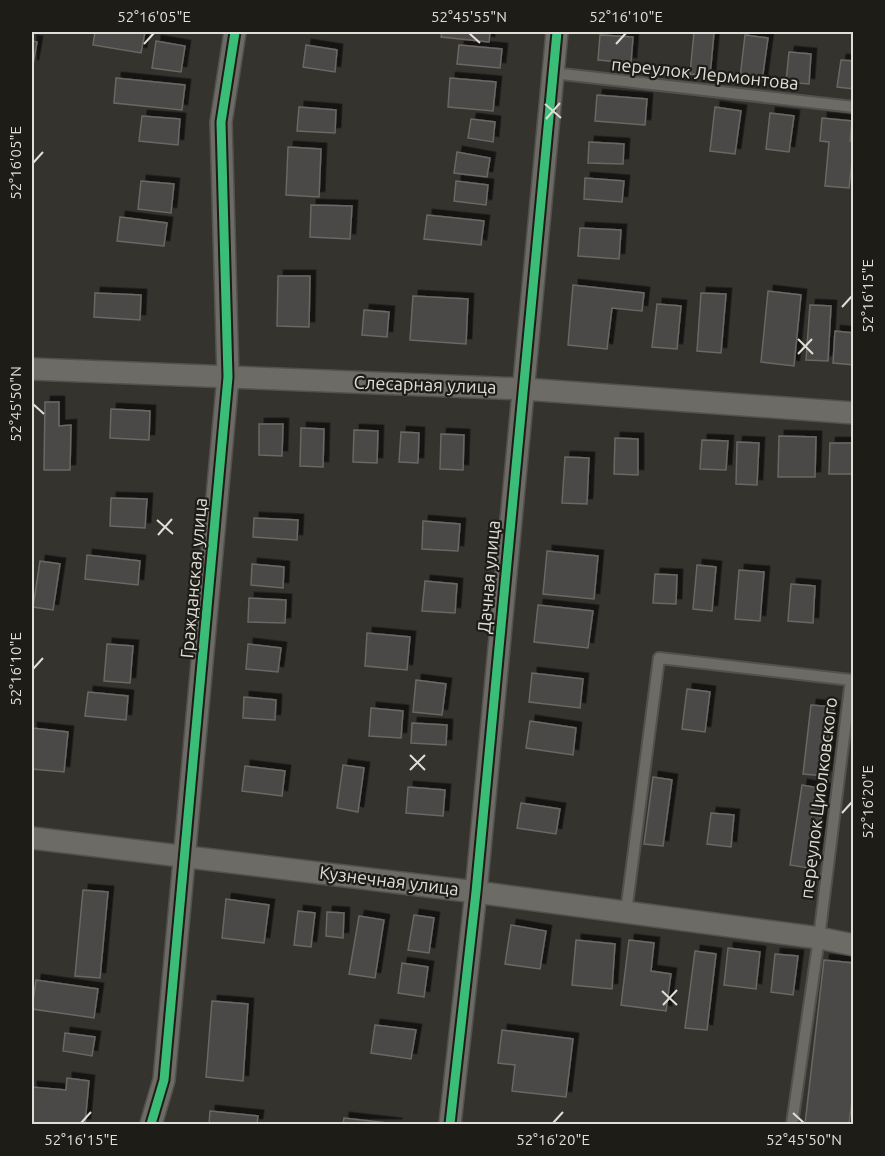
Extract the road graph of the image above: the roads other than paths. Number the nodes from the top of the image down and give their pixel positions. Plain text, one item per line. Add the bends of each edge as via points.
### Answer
1 (235, 32) edge
2 (557, 32) edge
3 (553, 73) junction
4 (854, 107) edge
5 (32, 369) edge
6 (228, 377) junction
7 (524, 389) junction
8 (854, 413) edge
9 (32, 838) edge
10 (186, 856) junction
11 (476, 892) junction
12 (626, 912) junction
13 (819, 938) junction
14 (854, 945) edge
15 (151, 1125) edge
16 (450, 1125) edge
17 (792, 1125) edge

1 - 6 street, Гражданская улица via 221,122
2 - 3 street, Дачная улица
3 - 4 lane, переулок Лермонтова
3 - 7 street, Дачная улица
5 - 6 street, Слесарная улица
6 - 7 street, Слесарная улица
6 - 10 street, Гражданская улица
7 - 8 street, Слесарная улица
7 - 11 street, Дачная улица
9 - 10 street, Кузнечная улица
10 - 11 street, Кузнечная улица
10 - 15 street, Гражданская улица via 164,1080
11 - 12 street, Кузнечная улица
11 - 16 street, Дачная улица
12 - 13 street, Кузнечная улица
12 - 13 lane, переулок Циолковского via 659,658 851,680
13 - 14 street, Кузнечная улица
13 - 17 lane

